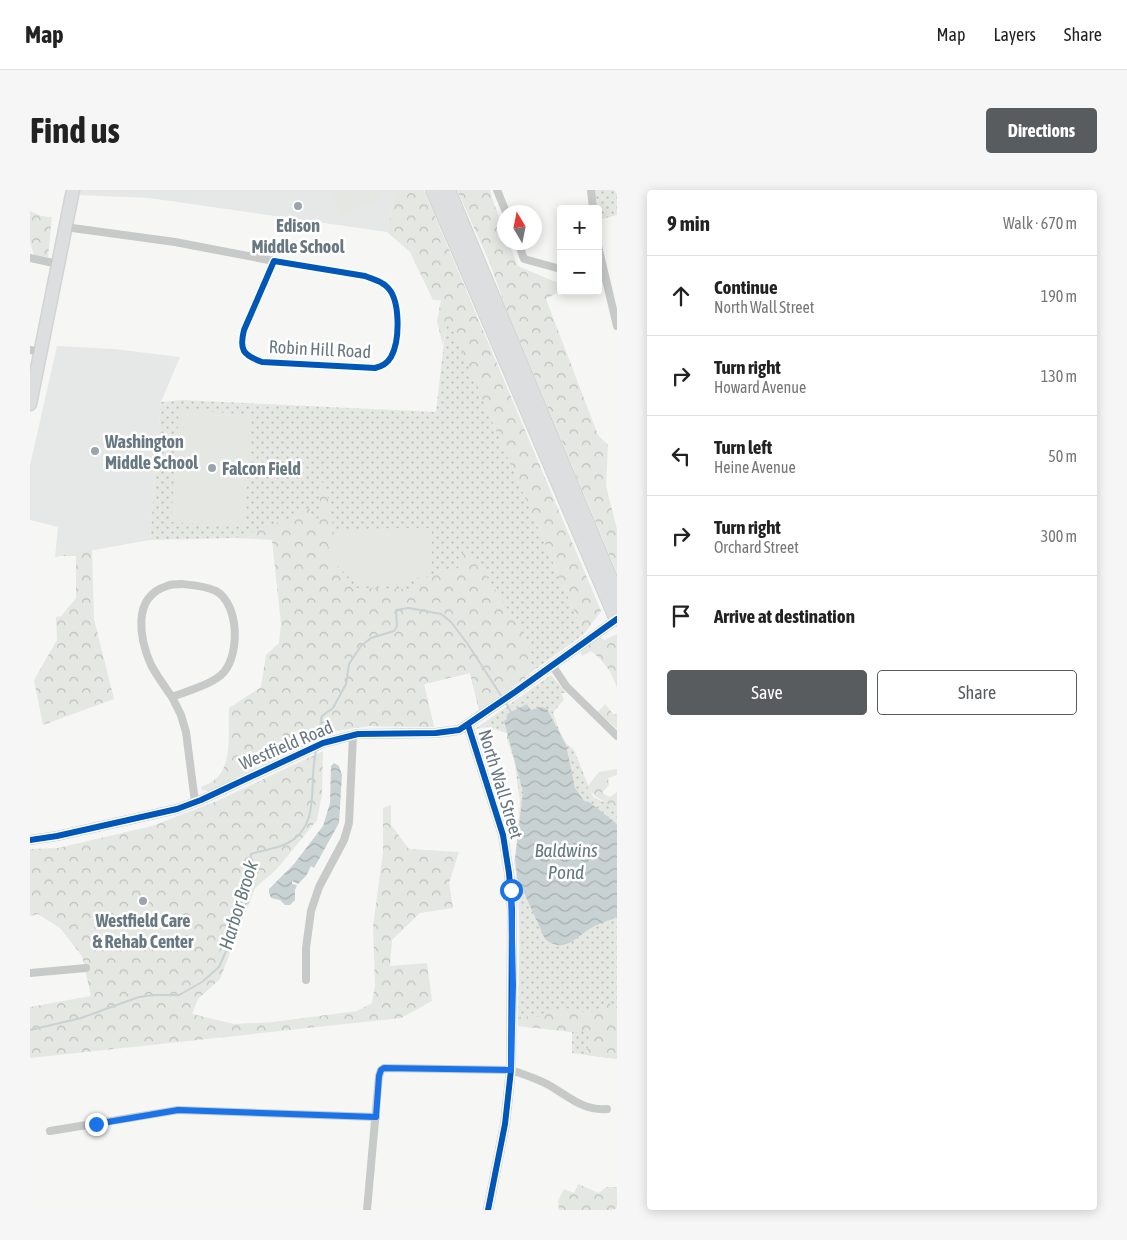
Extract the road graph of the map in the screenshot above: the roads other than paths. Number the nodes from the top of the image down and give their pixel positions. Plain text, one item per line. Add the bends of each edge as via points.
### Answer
1 (73, 190) edge
2 (433, 190) edge
3 (448, 190) edge
4 (497, 190) edge
5 (591, 190) edge
6 (503, 205) edge
7 (593, 205) edge
8 (65, 227) junction
9 (521, 250) edge
10 (30, 258) edge
11 (274, 262) junction
12 (58, 264) junction
13 (602, 267) edge
14 (557, 268) edge
15 (617, 326) edge
16 (35, 351) edge
17 (30, 404) edge
18 (617, 595) edge
19 (616, 617) edge
20 (552, 665) junction
21 (172, 697) junction
22 (468, 725) junction
23 (353, 734) junction
24 (617, 736) edge
25 (195, 802) junction
26 (30, 840) edge
27 (86, 968) dead end
28 (30, 973) edge
29 (306, 980) dead end
30 (511, 1070) junction
31 (607, 1109) dead end
32 (376, 1117) junction
33 (50, 1131) dead end
34 (367, 1210) edge
35 (488, 1210) edge

1 - 8 main road
2 - 19 highway
3 - 18 highway
4 - 6 street
5 - 7 street
8 - 11 street, Robin Hill Road via 175,242
8 - 12 main road
9 - 14 street via 524,259
10 - 12 street
11 - 11 street, Robin Hill Road via 365,276 388,286 395,298 397,330 394,349 384,365 375,368 262,362 244,352 241,341 244,330
12 - 16 main road
13 - 15 street
16 - 17 main road
19 - 20 street, Westfield Road
20 - 22 street, Westfield Road
20 - 24 street via 566,686
21 - 21 street via 144,648 140,626 144,606 153,593 166,586 202,586 227,600 233,613 235,644 231,659 225,672 214,680
21 - 25 street via 186,732
22 - 23 street, Westfield Road via 444,733
22 - 30 street, North Wall Street via 498,818 510,873
23 - 25 street, Westfield Road via 326,741
23 - 29 street via 350,823 311,911
25 - 26 street, Westfield Road via 151,816
27 - 28 street
30 - 31 street via 548,1084 581,1105
30 - 32 street via 381,1070
30 - 35 street, North Wall Street via 505,1124
32 - 33 street via 178,1110
32 - 34 street

